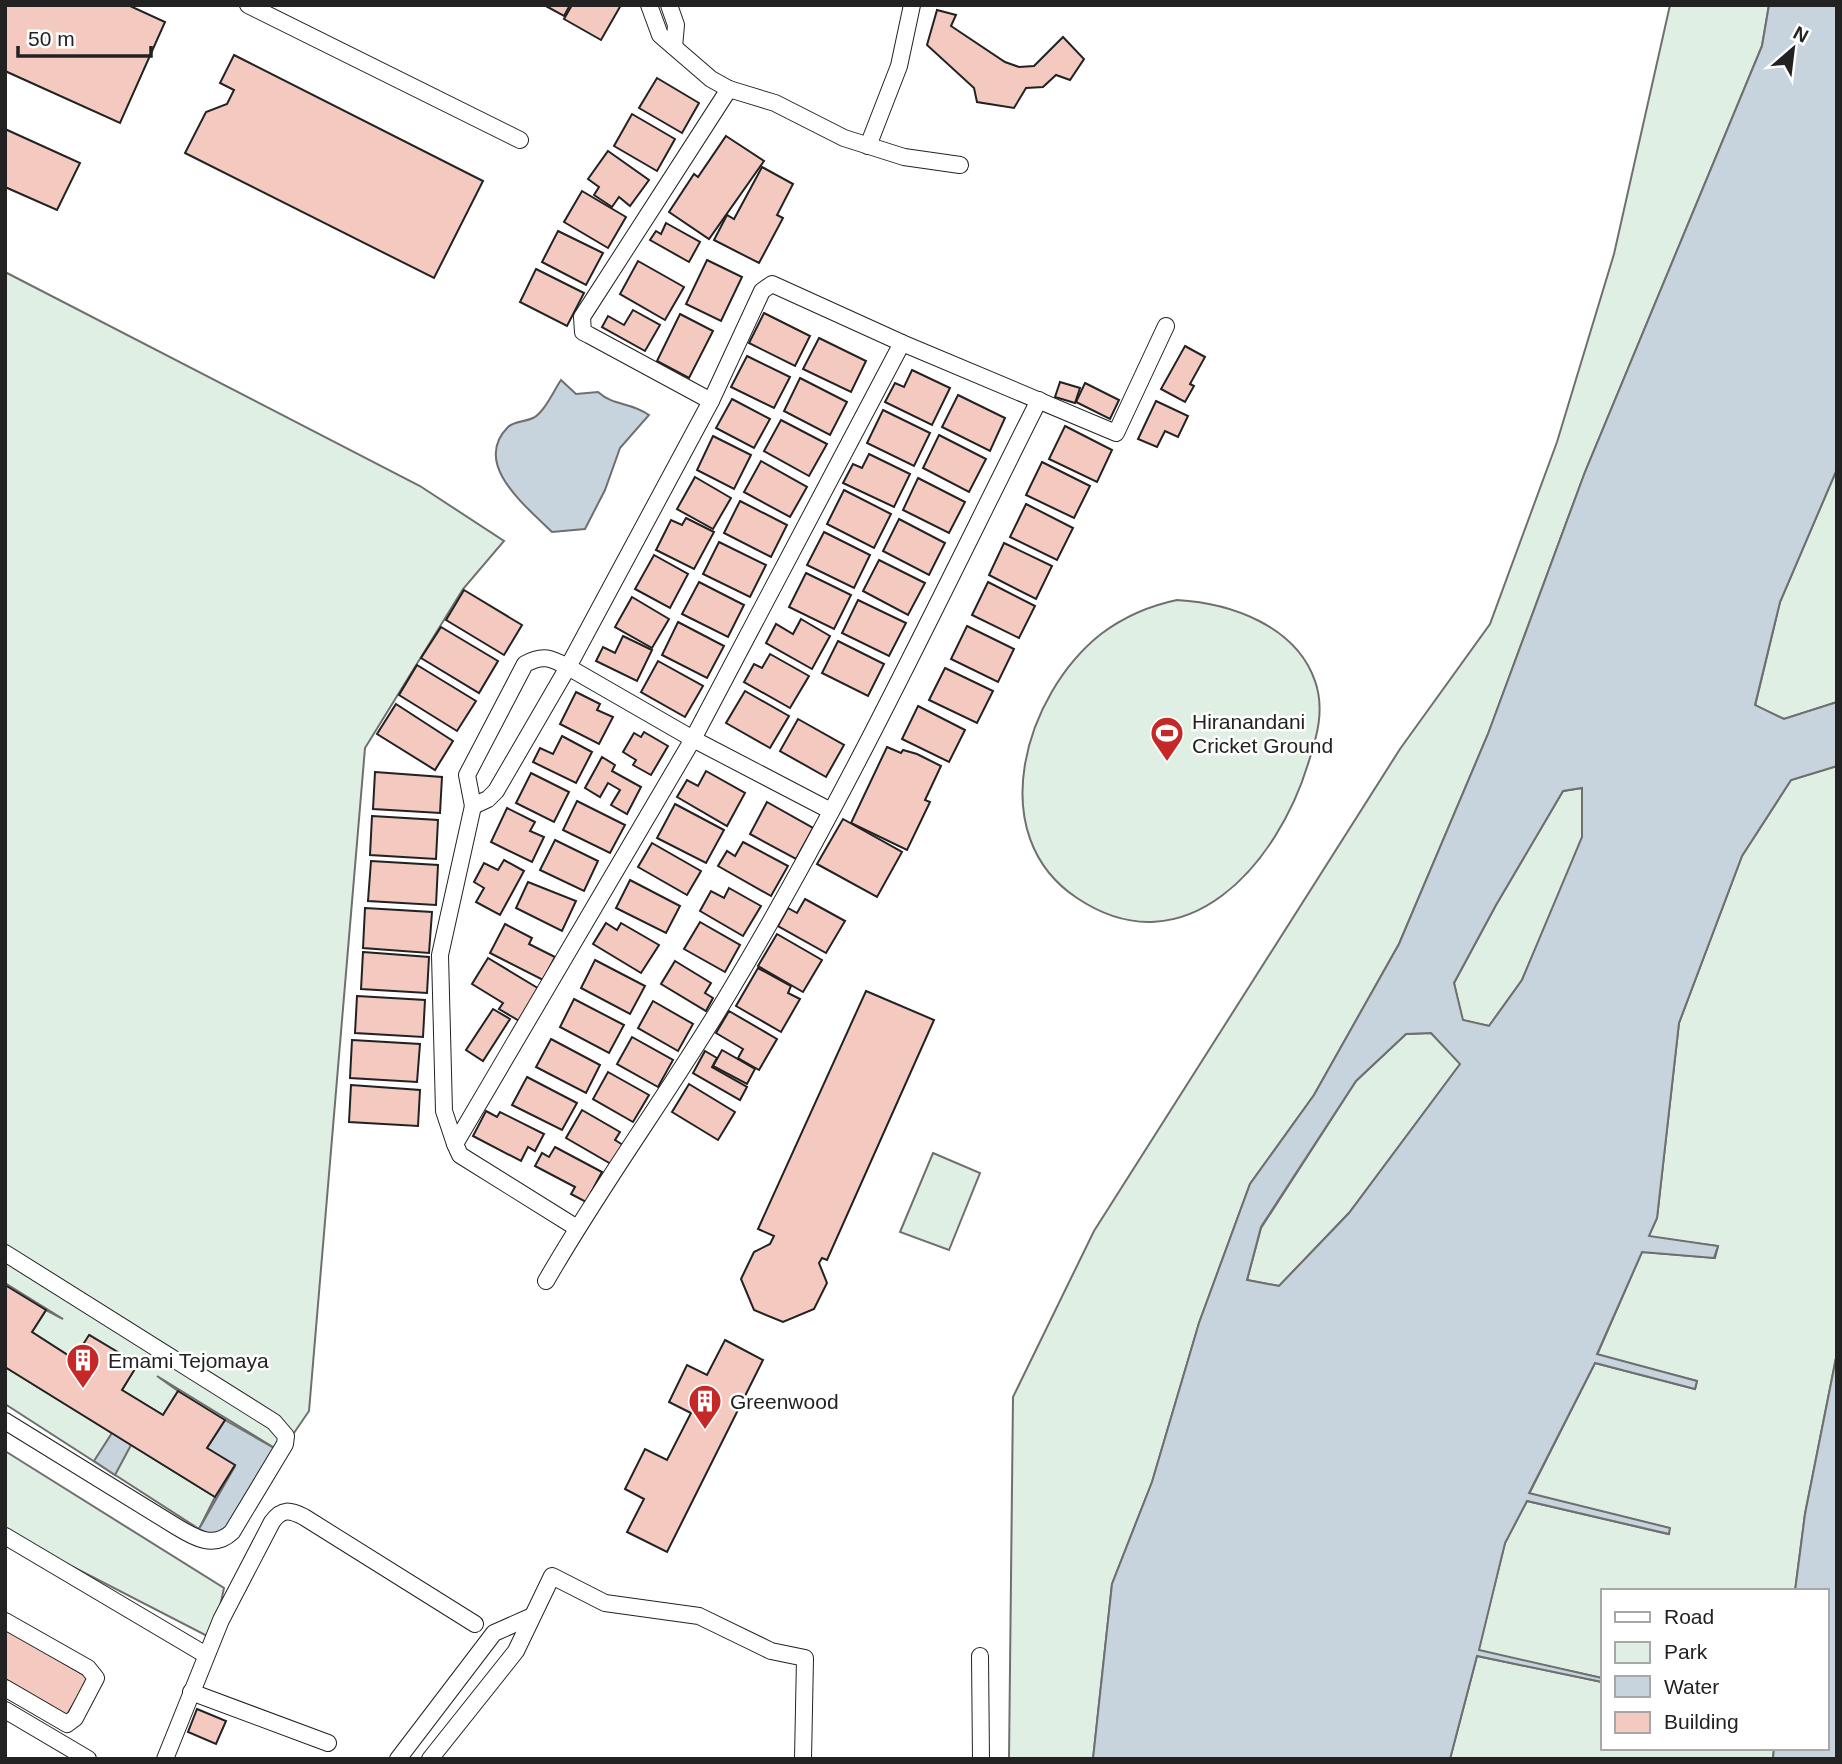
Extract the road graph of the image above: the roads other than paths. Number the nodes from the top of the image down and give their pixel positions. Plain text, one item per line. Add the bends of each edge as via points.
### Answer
1 (248, 5) edge
2 (649, 5) edge
3 (669, 5) edge
4 (912, 5) edge
5 (674, 47) junction
6 (729, 89) junction
7 (520, 140) dead end
8 (868, 146) junction
9 (960, 165) dead end
10 (1167, 326) dead end
11 (901, 344) junction
12 (1039, 400) junction
13 (711, 401) junction
14 (568, 667) junction
15 (693, 738) junction
16 (473, 806) junction
17 (831, 811) junction
18 (455, 1143) junction
19 (577, 1228) junction
20 (5, 1254) edge
21 (546, 1281) dead end
22 (5, 1421) edge
23 (5, 1536) edge
24 (530, 1616) junction
25 (5, 1620) edge
26 (475, 1624) dead end
27 (206, 1655) junction
28 (980, 1656) dead end
29 (5, 1688) edge
30 (191, 1692) junction
31 (5, 1710) edge
32 (328, 1743) dead end
33 (88, 1759) edge
34 (165, 1759) edge
35 (398, 1759) edge
36 (430, 1759) edge
37 (803, 1759) edge
38 (981, 1759) edge

1 - 7 street
2 - 5 street via 660,35
3 - 5 street via 676,25
4 - 8 street via 899,66
5 - 6 street
6 - 8 street via 775,103
6 - 13 street via 580,324 583,332
8 - 9 street
10 - 12 street via 1116,433
11 - 12 street
11 - 13 street via 772,284 765,285
11 - 15 street
12 - 17 street
13 - 14 street
14 - 15 street
14 - 16 street via 496,791
14 - 16 street via 547,656 526,664 467,775
15 - 17 street
15 - 18 street
16 - 18 street via 440,955 444,1111
17 - 19 street via 733,987
18 - 19 street via 460,1155
19 - 21 street
20 - 22 street via 274,1422 286,1436 232,1532 212,1542 187,1533
23 - 27 street
24 - 35 street via 494,1633
24 - 36 street via 516,1651
24 - 37 street via 552,1576 605,1603 699,1616 771,1651 805,1658
25 - 29 street via 88,1668 96,1678 75,1718 67,1724
26 - 27 street via 286,1510 272,1521
27 - 30 street
28 - 38 street
30 - 32 street
30 - 34 street
31 - 33 street

